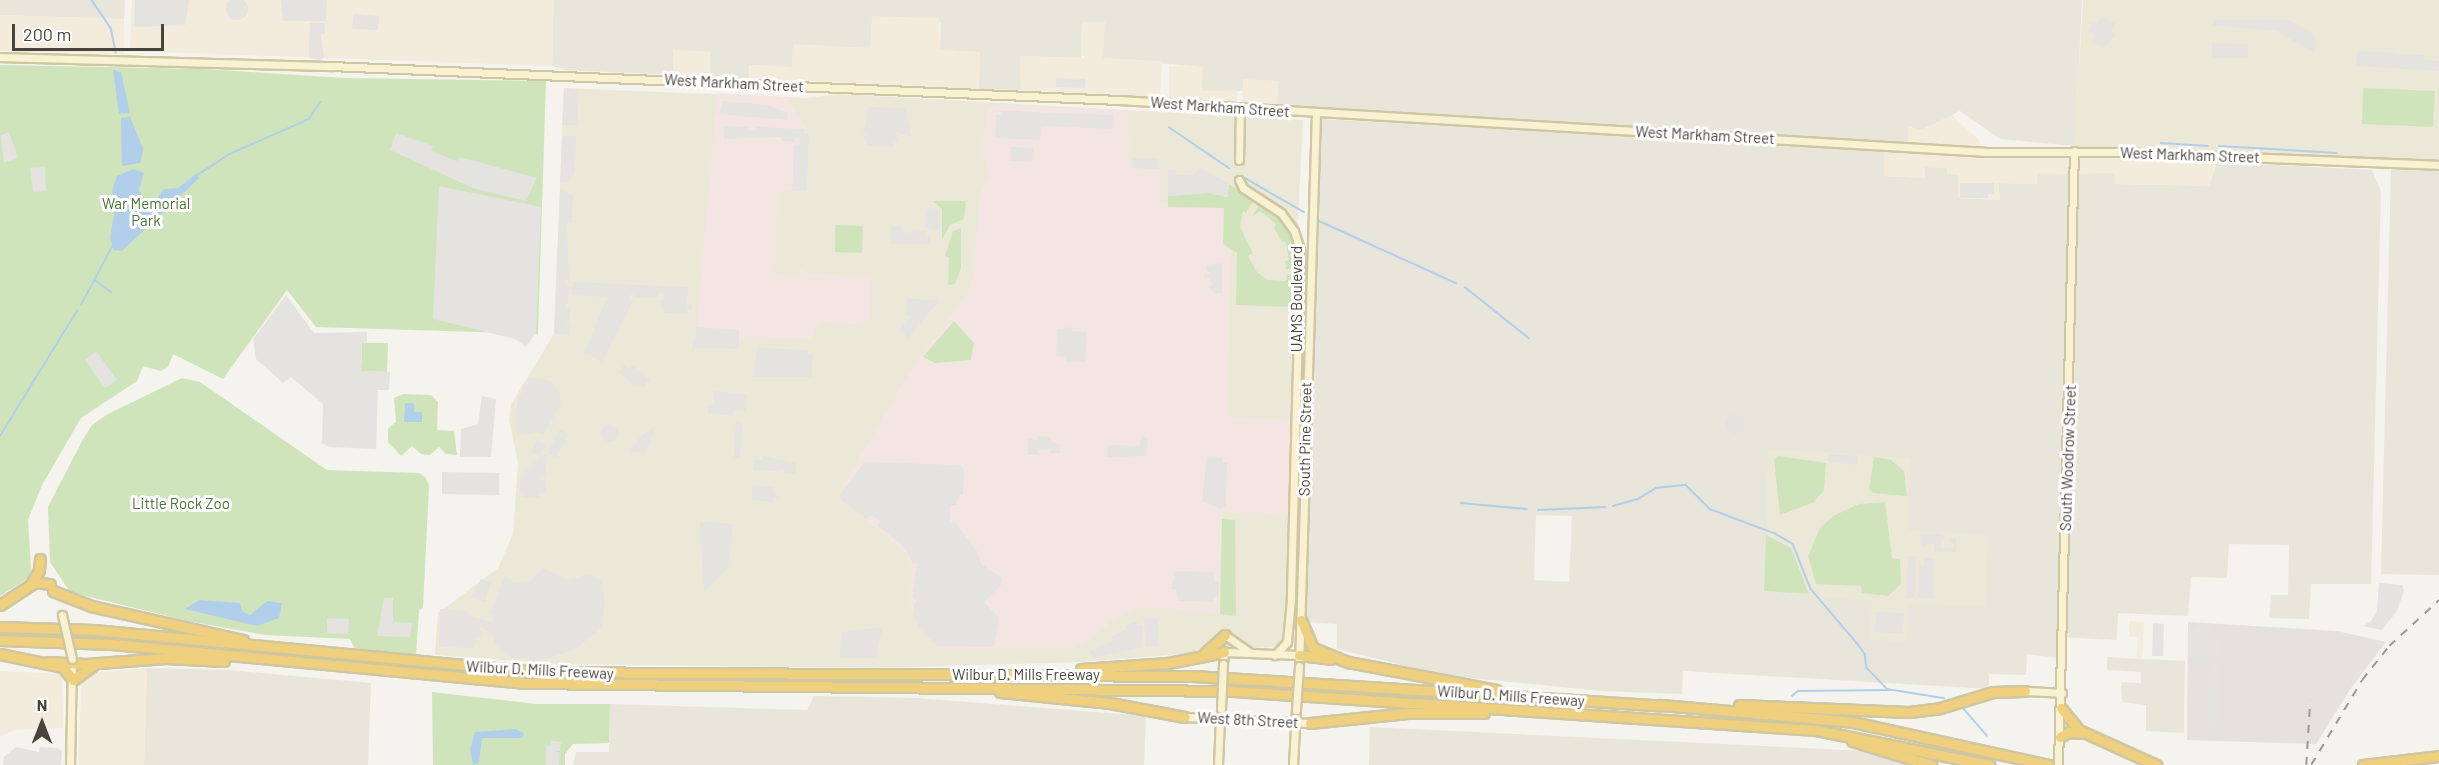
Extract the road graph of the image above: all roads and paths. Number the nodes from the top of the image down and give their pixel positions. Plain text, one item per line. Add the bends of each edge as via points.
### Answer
1 (0, 57) edge
2 (1240, 110) junction
3 (1316, 114) junction
4 (2074, 151) junction
5 (1239, 160) dead end
6 (2439, 165) edge
7 (1239, 180) dead end
8 (40, 560) dead end
9 (30, 586) junction
10 (81, 603) junction
11 (0, 605) edge
12 (62, 615) joint
13 (1300, 620) junction
14 (0, 627) edge
15 (1225, 634) joint
16 (0, 640) edge
17 (281, 649) junction
18 (1224, 652) junction
19 (1251, 653) junction
20 (0, 654) edge
21 (1275, 655) junction
22 (1196, 657) junction
23 (259, 659) junction
24 (73, 660) junction
25 (1299, 660) junction
26 (48, 662) junction
27 (1348, 662) junction
28 (100, 664) junction
29 (989, 674) junction
30 (73, 680) junction
31 (944, 686) junction
32 (2025, 691) joint
33 (2062, 693) junction
34 (1546, 698) junction
35 (1660, 705) junction
36 (2061, 708) junction
37 (1221, 709) dead end
38 (1592, 714) junction
39 (1185, 717) joint
40 (1220, 718) junction
41 (1296, 722) junction
42 (1310, 723) joint
43 (1797, 728) junction
44 (2084, 733) junction
45 (2060, 737) junction
46 (2439, 756) edge
47 (70, 765) edge
48 (1218, 765) edge
49 (1293, 765) edge
50 (1930, 765) edge
51 (1989, 765) edge
52 (2048, 765) edge
53 (2058, 765) edge
54 (2156, 765) edge
55 (2363, 765) edge

1 - 2 main road, West Markham Street via 615,78
2 - 3 main road, West Markham Street
2 - 5 main road
3 - 4 main road, West Markham Street via 1966,151
3 - 13 main road, South Pine Street
4 - 6 main road, West Markham Street
4 - 33 main road, South Woodrow Street
7 - 21 main road, UAMS Boulevard via 1243,188 1281,213 1294,231 1300,250 1291,599 1287,642
8 - 9 highway
9 - 10 highway via 41,581
9 - 11 highway
10 - 12 highway via 67,608
10 - 17 highway
12 - 24 main road, bridge
13 - 25 main road, South Pine Street
13 - 27 highway via 1313,648
14 - 17 highway, Wilbur D. Mills Freeway via 94,630
15 - 19 main road
15 - 22 highway via 1216,646
16 - 23 highway, Wilbur D. Mills Freeway via 102,643
17 - 29 highway, Wilbur D. Mills Freeway via 541,672
18 - 19 main road
18 - 22 highway
18 - 37 main road, bridge
19 - 21 main road
20 - 26 highway
21 - 25 main road
22 - 29 highway via 1139,666
23 - 28 highway via 238,662 166,658
23 - 31 highway, Wilbur D. Mills Freeway via 523,683
24 - 26 highway
24 - 28 highway
24 - 30 main road
25 - 27 highway
25 - 41 main road, South Pine Street, bridge
26 - 30 highway via 67,669
27 - 34 highway
28 - 30 highway via 83,669
29 - 34 highway, Wilbur D. Mills Freeway via 1205,677
30 - 47 main road
31 - 38 highway, Wilbur D. Mills Freeway via 1233,691
31 - 39 highway via 1092,701
32 - 33 main road
32 - 35 highway via 1993,692 1940,708 1909,712
33 - 36 main road, South Woodrow Street
34 - 35 highway, Wilbur D. Mills Freeway
35 - 52 highway, Wilbur D. Mills Freeway via 1853,722
36 - 44 highway
36 - 45 main road, South Woodrow Street
38 - 42 highway via 1416,713
38 - 43 highway, Wilbur D. Mills Freeway
39 - 40 main road, West 8th Street
40 - 41 main road, West 8th Street
40 - 48 main road
41 - 42 main road, West 8th Street
41 - 49 main road, South Pine Street
43 - 50 highway
43 - 51 highway, Wilbur D. Mills Freeway via 1867,738
44 - 45 highway via 2068,732
44 - 54 highway
45 - 53 main road, South Woodrow Street
46 - 55 highway

